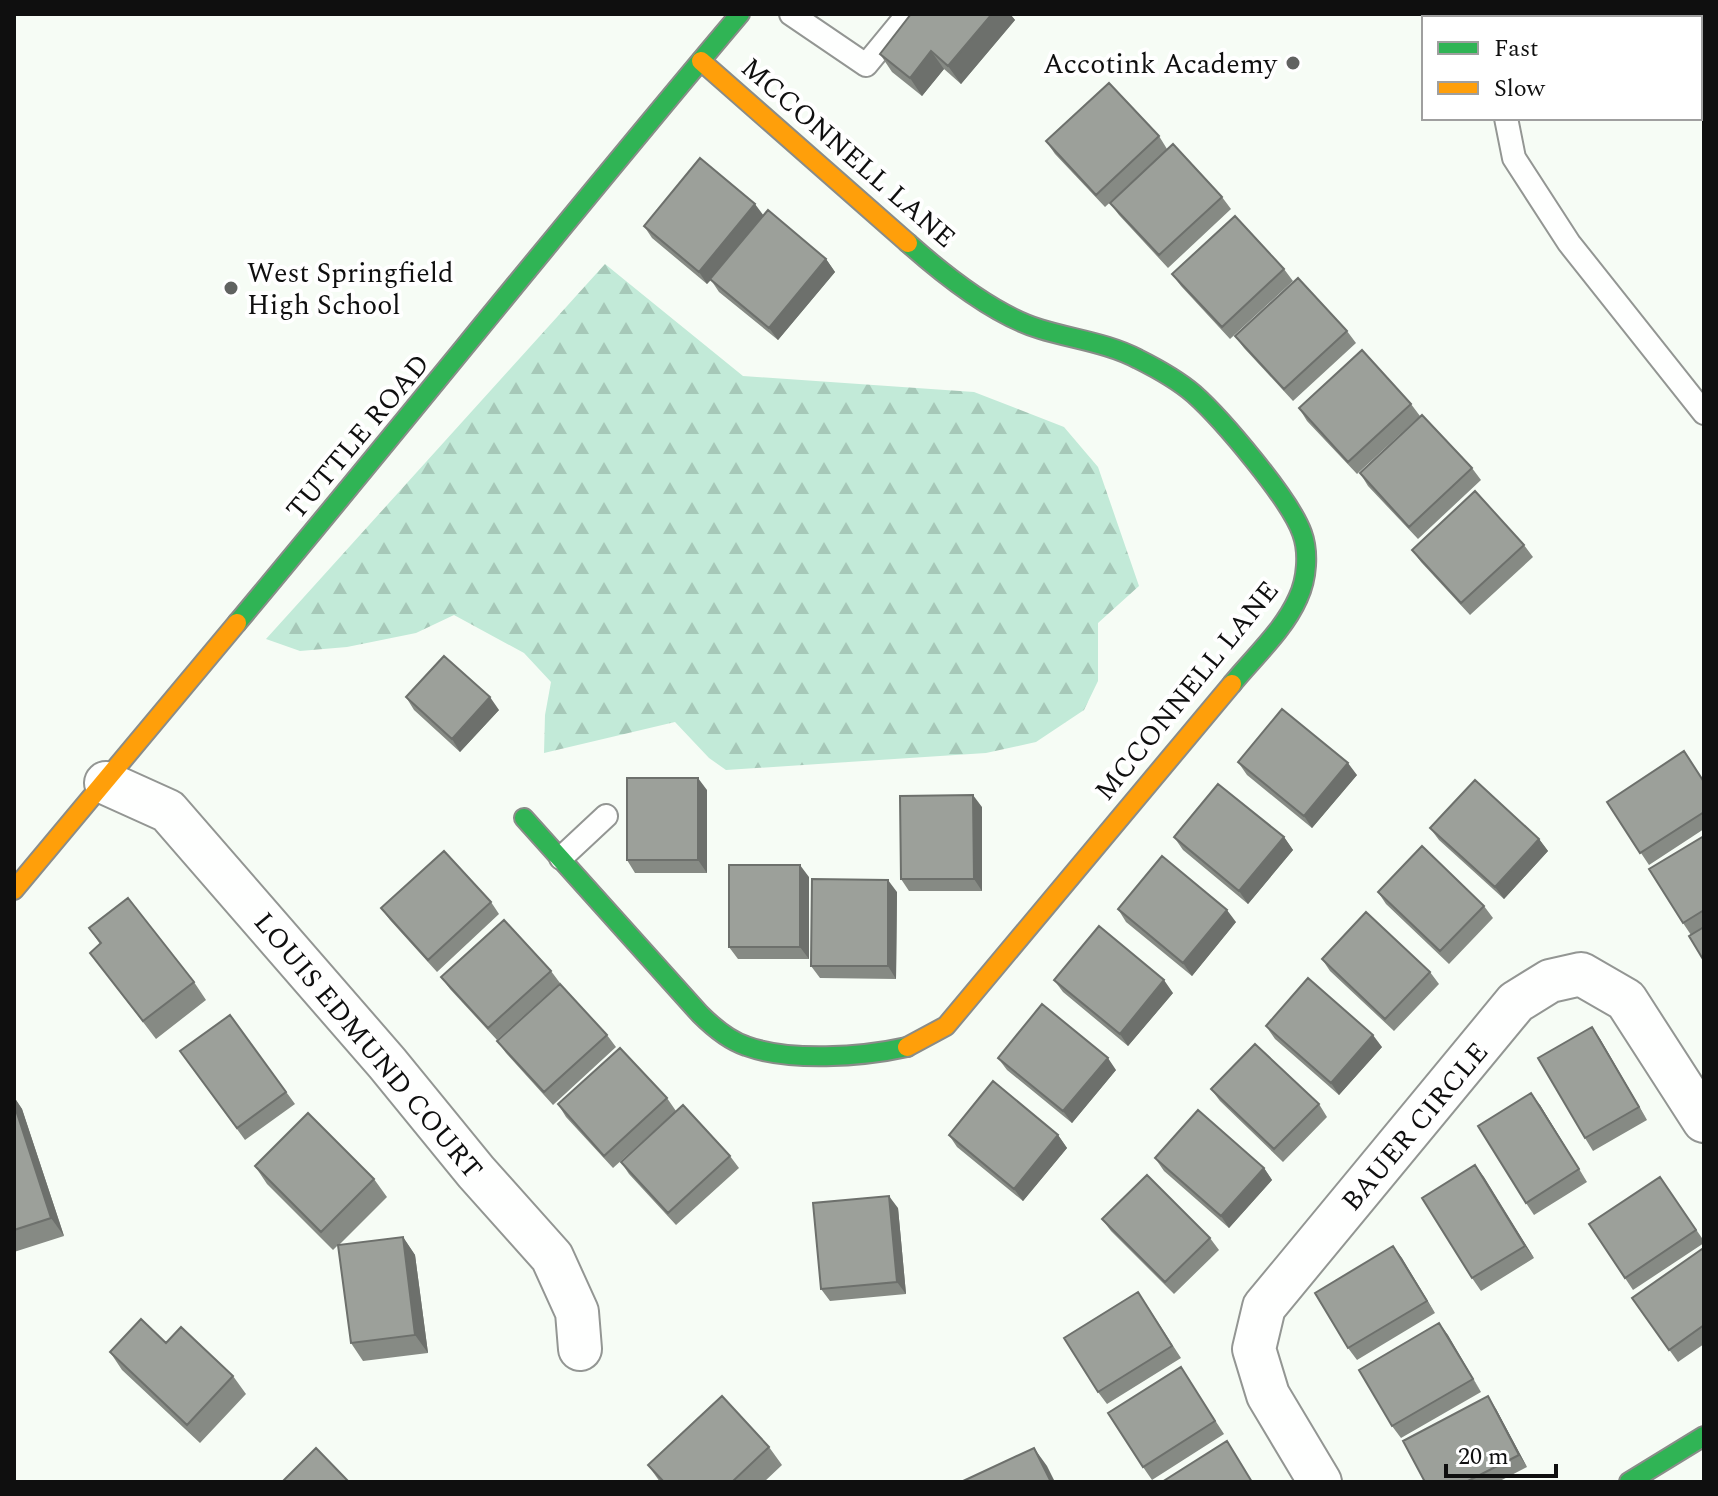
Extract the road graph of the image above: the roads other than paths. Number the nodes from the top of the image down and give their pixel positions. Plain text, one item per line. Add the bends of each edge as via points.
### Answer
1 (740, 14) edge
2 (791, 14) edge
3 (908, 14) edge
4 (701, 61) junction
5 (1506, 120) edge
6 (1704, 413) edge
7 (106, 783) junction
8 (606, 816) dead end
9 (524, 818) dead end
10 (561, 858) junction
11 (14, 890) edge
12 (1704, 1121) edge
13 (580, 1349) dead end
14 (1704, 1436) edge
15 (1320, 1482) edge
16 (1629, 1482) edge

1 - 4 street, TUTTLE ROAD
2 - 3 lane via 866,65
4 - 7 street, TUTTLE ROAD
4 - 10 street, MCCONNELL LANE via 915,249 981,300 1036,328 1137,358 1192,392 1289,509 1302,533 1304,578 1285,620 956,1014 936,1033 907,1047 868,1053 781,1053 727,1036 700,1014
5 - 6 lane via 1514,158 1569,243
7 - 11 street, TUTTLE ROAD
7 - 13 street, LOUIS EDMUND COURT via 168,811 552,1257 577,1312
8 - 10 lane
9 - 10 street, MCCONNELL LANE
12 - 15 street, BAUER CIRCLE via 1626,1000 1581,974 1550,981 1516,1002 1264,1307 1254,1349 1268,1395
14 - 16 street

